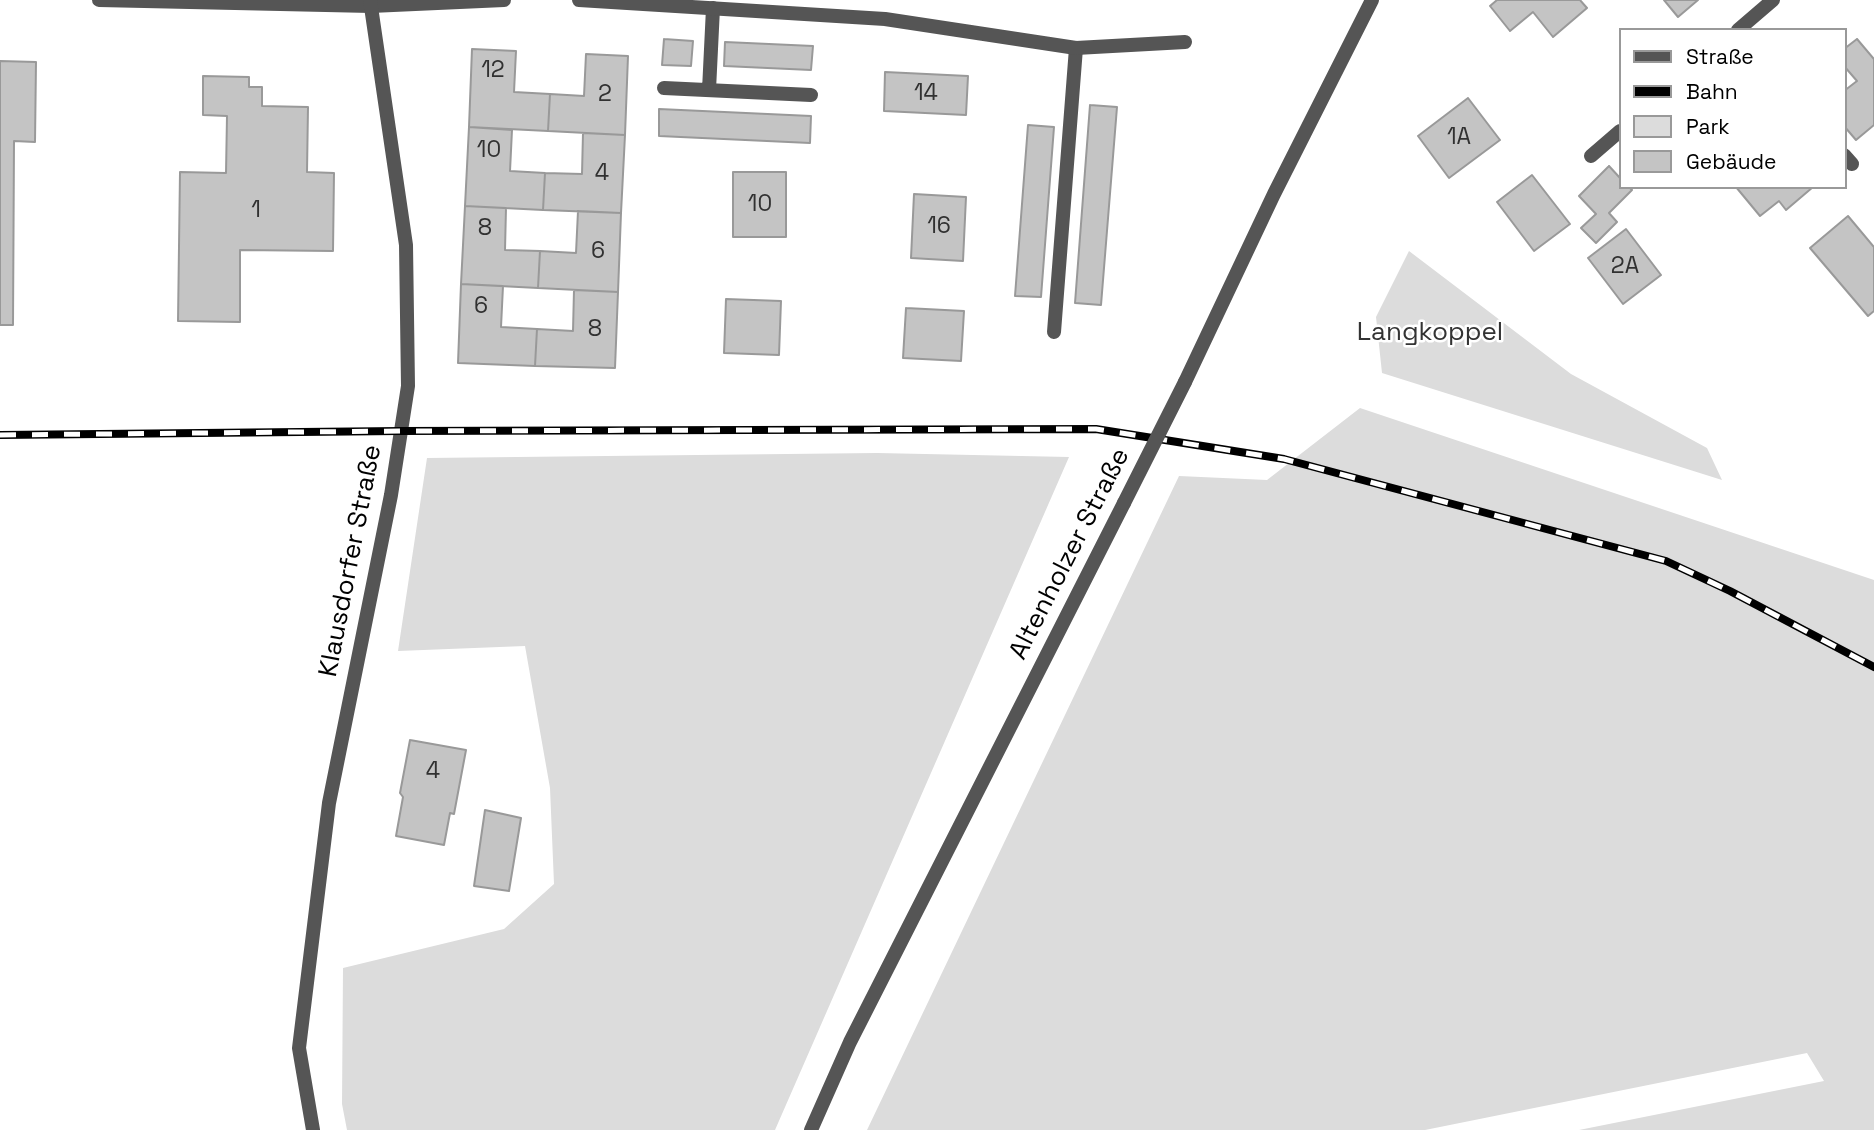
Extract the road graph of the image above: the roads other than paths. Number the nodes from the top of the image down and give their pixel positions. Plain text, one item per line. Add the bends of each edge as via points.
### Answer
1 (99, 0) edge
2 (504, 0) edge
3 (579, 0) edge
4 (1372, 0) edge
5 (1773, 0) edge
6 (370, 3) edge
7 (713, 8) junction
8 (1741, 28) edge
9 (1185, 42) dead end
10 (1076, 48) junction
11 (664, 88) dead end
12 (709, 90) junction
13 (811, 95) dead end
14 (1618, 133) edge
15 (1591, 156) dead end
16 (1054, 332) dead end
17 (313, 1130) edge
18 (811, 1130) edge

1 - 6 street
2 - 6 street
3 - 7 street
4 - 18 street, Altenholzer Straße, bridge via 1185,382 850,1042
5 - 8 street
6 - 17 street, Klausdorfer Straße via 406,245 408,386 327,817 299,1048
7 - 10 street via 885,19
7 - 12 street
9 - 10 street
10 - 16 street
11 - 12 street
12 - 13 street
14 - 15 street

